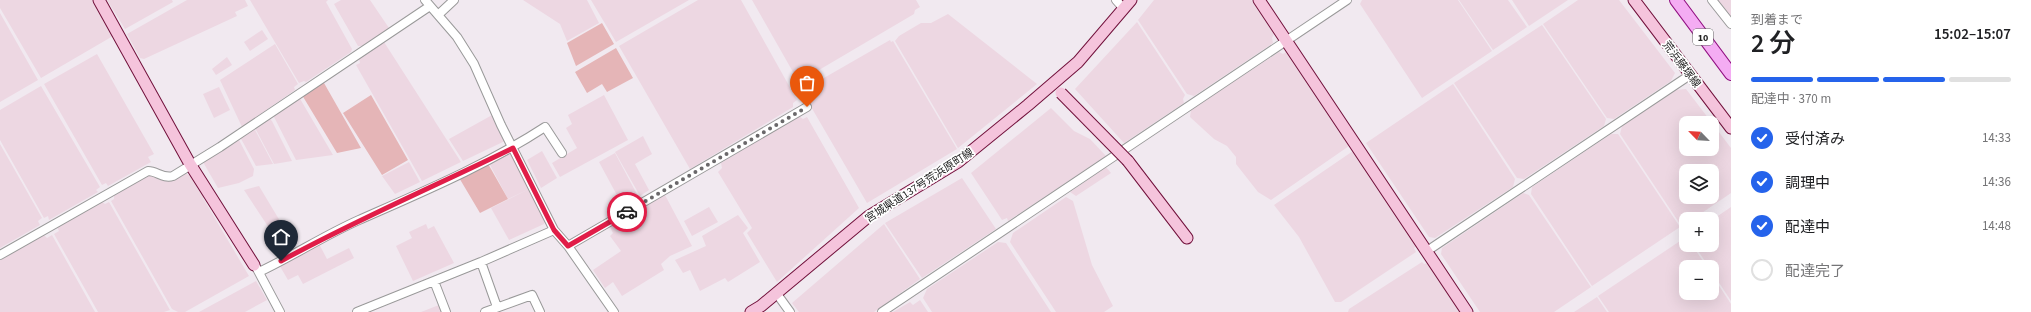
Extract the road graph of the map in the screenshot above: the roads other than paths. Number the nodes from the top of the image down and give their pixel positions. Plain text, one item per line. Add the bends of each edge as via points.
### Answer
1 (99, 0) edge
2 (454, 0) edge
3 (1116, 0) edge
4 (1132, 0) edge
5 (1260, 0) edge
6 (1347, 0) edge
7 (1634, 0) edge
8 (1676, 0) edge
9 (1712, 0) edge
10 (428, 3) edge
11 (1124, 9) junction
12 (438, 15) junction
13 (1731, 24) edge
14 (1287, 41) junction
15 (1731, 74) edge
16 (1690, 75) junction
17 (1052, 85) junction
18 (807, 107) dead end
19 (1731, 128) edge
20 (513, 148) junction
21 (562, 153) dead end
22 (190, 164) junction
23 (554, 230) junction
24 (1187, 238) dead end
25 (568, 246) junction
26 (1426, 251) junction
27 (0, 255) edge
28 (481, 262) junction
29 (257, 268) junction
30 (434, 281) junction
31 (777, 294) junction
32 (498, 307) junction
33 (280, 312) edge
34 (357, 312) edge
35 (446, 312) edge
36 (485, 312) edge
37 (540, 312) edge
38 (614, 312) edge
39 (751, 312) edge
40 (790, 312) edge
41 (882, 312) edge
42 (1467, 312) edge

1 - 22 street
2 - 12 street
3 - 11 street
4 - 11 street, 宮城県道137号荒浜原町線
5 - 14 street
6 - 14 street
7 - 16 street, 荒浜藤塚線
8 - 15 main road, 10
9 - 13 street
10 - 12 street
10 - 22 street via 220,147
11 - 17 street, 宮城県道137号荒浜原町線 via 1078,62
12 - 20 street via 457,37 474,64
14 - 26 street
14 - 41 street
16 - 19 street, 荒浜藤塚線
16 - 26 street
17 - 24 street, bridge via 1128,162
17 - 31 street, 宮城県道137号荒浜原町線 via 958,162 869,216
18 - 25 street
20 - 21 street via 545,127
20 - 23 street
20 - 29 street
22 - 27 street via 168,177 148,171
22 - 29 street
23 - 25 street
23 - 28 street
25 - 38 street
26 - 42 street
28 - 30 street
28 - 32 street
29 - 33 street
30 - 34 street
30 - 35 street
31 - 39 street, 宮城県道137号荒浜原町線
31 - 40 street
32 - 36 street
32 - 37 street via 532,295

